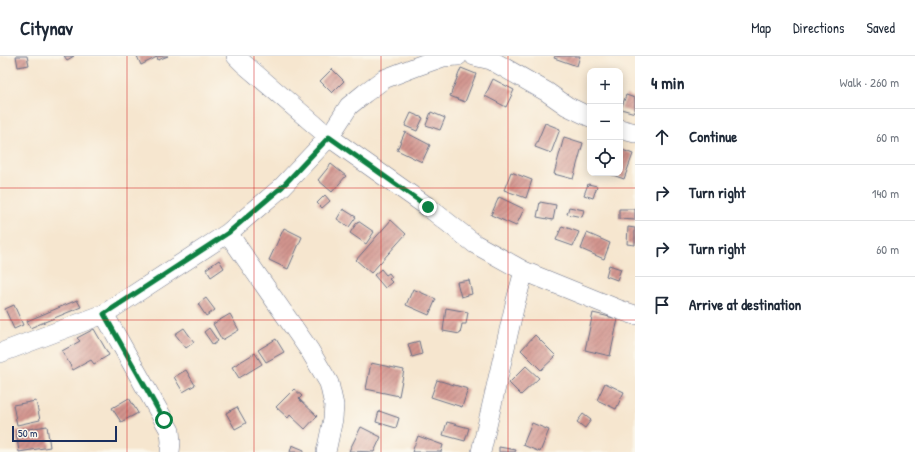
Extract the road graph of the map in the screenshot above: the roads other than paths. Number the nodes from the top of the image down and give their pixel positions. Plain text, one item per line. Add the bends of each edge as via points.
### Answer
1 (236, 56) edge
2 (458, 56) edge
3 (474, 56) edge
4 (587, 116) edge
5 (623, 129) edge
6 (635, 133) edge
7 (329, 137) junction
8 (228, 233) junction
9 (524, 271) junction
10 (104, 314) junction
11 (635, 315) edge
12 (0, 353) edge
13 (170, 452) edge
14 (326, 452) edge
15 (481, 452) edge

1 - 7 street
2 - 7 street via 443,57 384,79 349,106
3 - 4 street via 491,60
5 - 6 street
7 - 8 street via 282,187
7 - 9 street via 476,244
8 - 10 street
8 - 14 street via 310,351 329,383 334,405
9 - 11 street
9 - 15 street
10 - 12 street
10 - 13 street via 170,431

